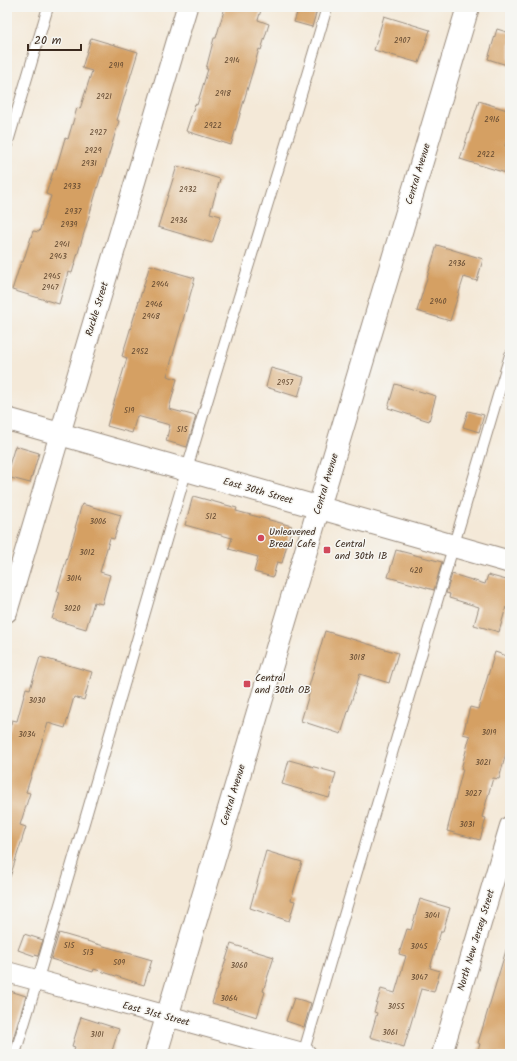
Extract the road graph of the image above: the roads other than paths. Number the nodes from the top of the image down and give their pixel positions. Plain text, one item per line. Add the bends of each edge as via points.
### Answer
1 (48, 7) edge
2 (187, 7) edge
3 (327, 7) edge
4 (468, 7) edge
5 (7, 145) edge
6 (510, 355) edge
7 (7, 419) edge
8 (60, 434) junction
9 (186, 470) junction
10 (319, 508) junction
11 (454, 546) junction
12 (510, 562) edge
13 (7, 612) edge
14 (510, 826) edge
15 (7, 972) edge
16 (38, 981) junction
17 (167, 1017) junction
18 (15, 1054) edge
19 (156, 1054) edge
20 (304, 1054) edge
21 (442, 1054) edge

1 - 5 lane
2 - 8 street, Ruckle Street
3 - 9 lane
4 - 10 main road, Central Avenue
6 - 11 lane
7 - 8 main road, East 30th Street
8 - 9 main road, East 30th Street
8 - 13 street, Ruckle Street
9 - 10 main road, East 30th Street
9 - 16 lane
10 - 11 main road, East 30th Street
10 - 17 main road, Central Avenue
11 - 12 main road, East 30th Street
11 - 20 lane
14 - 21 street, North New Jersey Street
15 - 16 street, East 31st Street
16 - 17 street, East 31st Street
16 - 18 lane
17 - 19 main road, Central Avenue
17 - 20 street, East 31st Street

